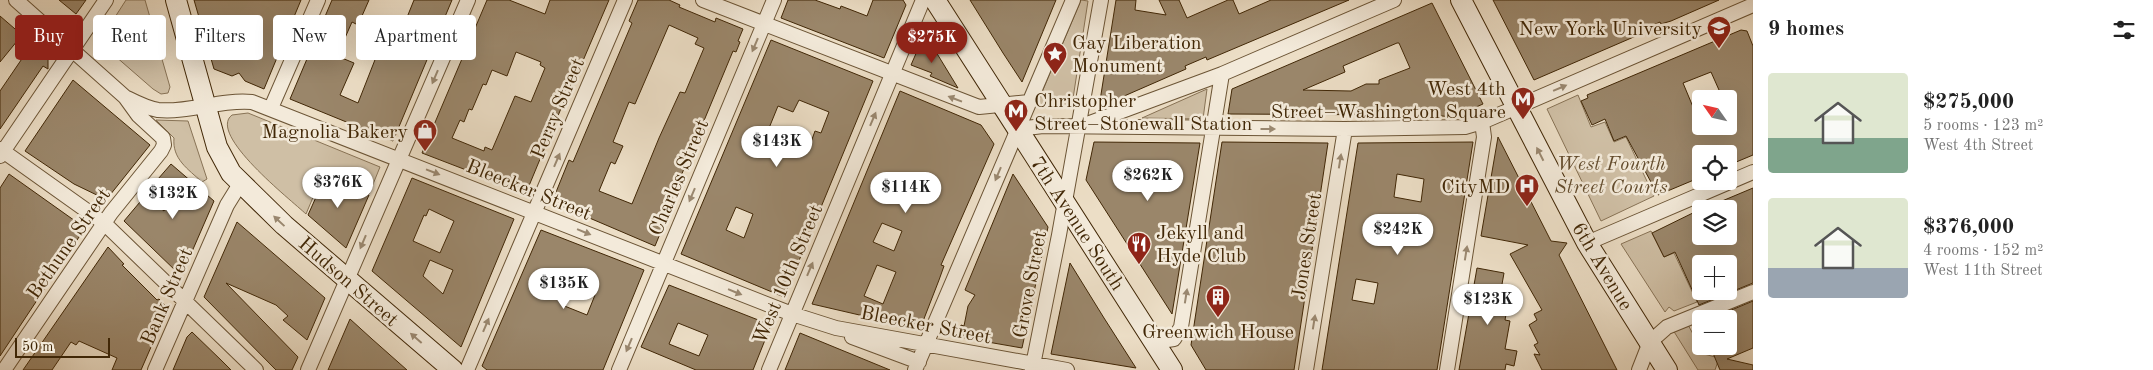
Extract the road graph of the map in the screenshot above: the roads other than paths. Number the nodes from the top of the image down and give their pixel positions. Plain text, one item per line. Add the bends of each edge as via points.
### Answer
1 (16, 0) edge
2 (106, 0) edge
3 (176, 0) edge
4 (318, 0) edge
5 (468, 0) edge
6 (625, 0) edge
7 (703, 0) edge
8 (774, 0) edge
9 (923, 0) edge
10 (935, 0) edge
11 (1073, 0) edge
12 (1101, 0) edge
13 (1394, 0) edge
14 (1461, 0) edge
15 (1752, 5) edge
16 (33, 15) edge
17 (764, 24) junction
18 (83, 34) edge
19 (65, 60) edge
20 (83, 60) edge
21 (1222, 74) junction
22 (892, 75) junction
23 (125, 97) junction
24 (1030, 102) junction
25 (205, 105) junction
26 (1003, 106) junction
27 (1515, 107) junction
28 (271, 108) junction
29 (1482, 122) junction
30 (1079, 126) junction
31 (1018, 129) junction
32 (1213, 129) junction
33 (1345, 129) junction
34 (1, 152) edge
35 (400, 159) junction
36 (1753, 172) edge
37 (240, 184) junction
38 (1065, 203) junction
39 (534, 212) junction
40 (104, 223) junction
41 (1587, 243) junction
42 (663, 263) junction
43 (348, 279) junction
44 (1753, 292) edge
45 (185, 301) junction
46 (792, 314) junction
47 (836, 328) junction
48 (1154, 342) junction
49 (1650, 342) junction
50 (926, 345) junction
51 (917, 366) edge
52 (1032, 367) edge
53 (4, 370) edge
54 (155, 370) edge
55 (256, 370) edge
56 (308, 370) edge
57 (453, 370) edge
58 (467, 370) edge
59 (618, 370) edge
60 (769, 370) edge
61 (1066, 370) edge
62 (1172, 370) edge
63 (1306, 370) edge
64 (1447, 370) edge
65 (1639, 370) edge
66 (1667, 370) edge

1 - 16 street
2 - 18 street
3 - 25 main road, Hudson Street
4 - 28 street
5 -> 35 street
39 -> 6 street, Perry Street
7 - 17 street
8 - 17 street, Charles Street
9 - 22 street, West 10th Street
10 - 26 main road, 7th Avenue South
11 - 24 street
12 - 30 street, Grove Street
13 - 21 street
14 - 27 main road, 6th Avenue
27 -> 15 street
17 - 22 street
17 -> 42 street, Charles Street
19 - 34 street
20 - 23 street
21 - 30 street
21 - 32 street
26 -> 22 street via 979,107
46 -> 22 street, West 10th Street
23 - 25 street via 156,110
23 - 40 street, Bethune Street via 163,140 162,151
24 - 26 street
24 - 31 street
25 - 28 street, Bleecker Street via 243,101
25 - 37 main road, Hudson Street via 221,158
26 - 31 main road, 7th Avenue South
27 - 29 street
41 -> 27 main road, 6th Avenue
28 - 35 street, Bleecker Street
29 - 33 street via 1465,127
64 -> 29 street via 1484,137
30 - 31 street
30 - 32 street
30 - 38 street, Grove Street
31 - 38 main road, 7th Avenue South
31 -> 50 street
32 -> 33 street
48 -> 32 street via 1174,339 1181,327
63 -> 33 street, Jones Street
34 - 40 street
35 -> 39 street, Bleecker Street
35 -> 43 street
36 - 41 street
43 -> 37 main road, Hudson Street
37 - 45 street, Bank Street via 227,205
38 - 48 main road, 7th Avenue South
38 - 52 street, Grove Street
39 -> 42 street, Bleecker Street
58 -> 39 street, Perry Street
40 - 45 street
40 - 53 street, Bethune Street
41 - 49 main road, 6th Avenue
42 -> 46 street, Bleecker Street
42 -> 59 street, Charles Street
43 - 56 street
57 -> 43 main road, Hudson Street
44 - 49 street via 1667,327
45 - 54 street, Bank Street
45 - 55 street
46 - 47 street, Bleecker Street
46 - 60 street, West 10th Street
47 - 50 street, Bleecker Street
47 - 51 street, Bleecker Street
48 - 62 main road, 7th Avenue South
49 - 65 street
49 - 66 main road, 6th Avenue
50 - 51 street
50 - 52 street, Bleecker Street
52 - 61 street, Bleecker Street

